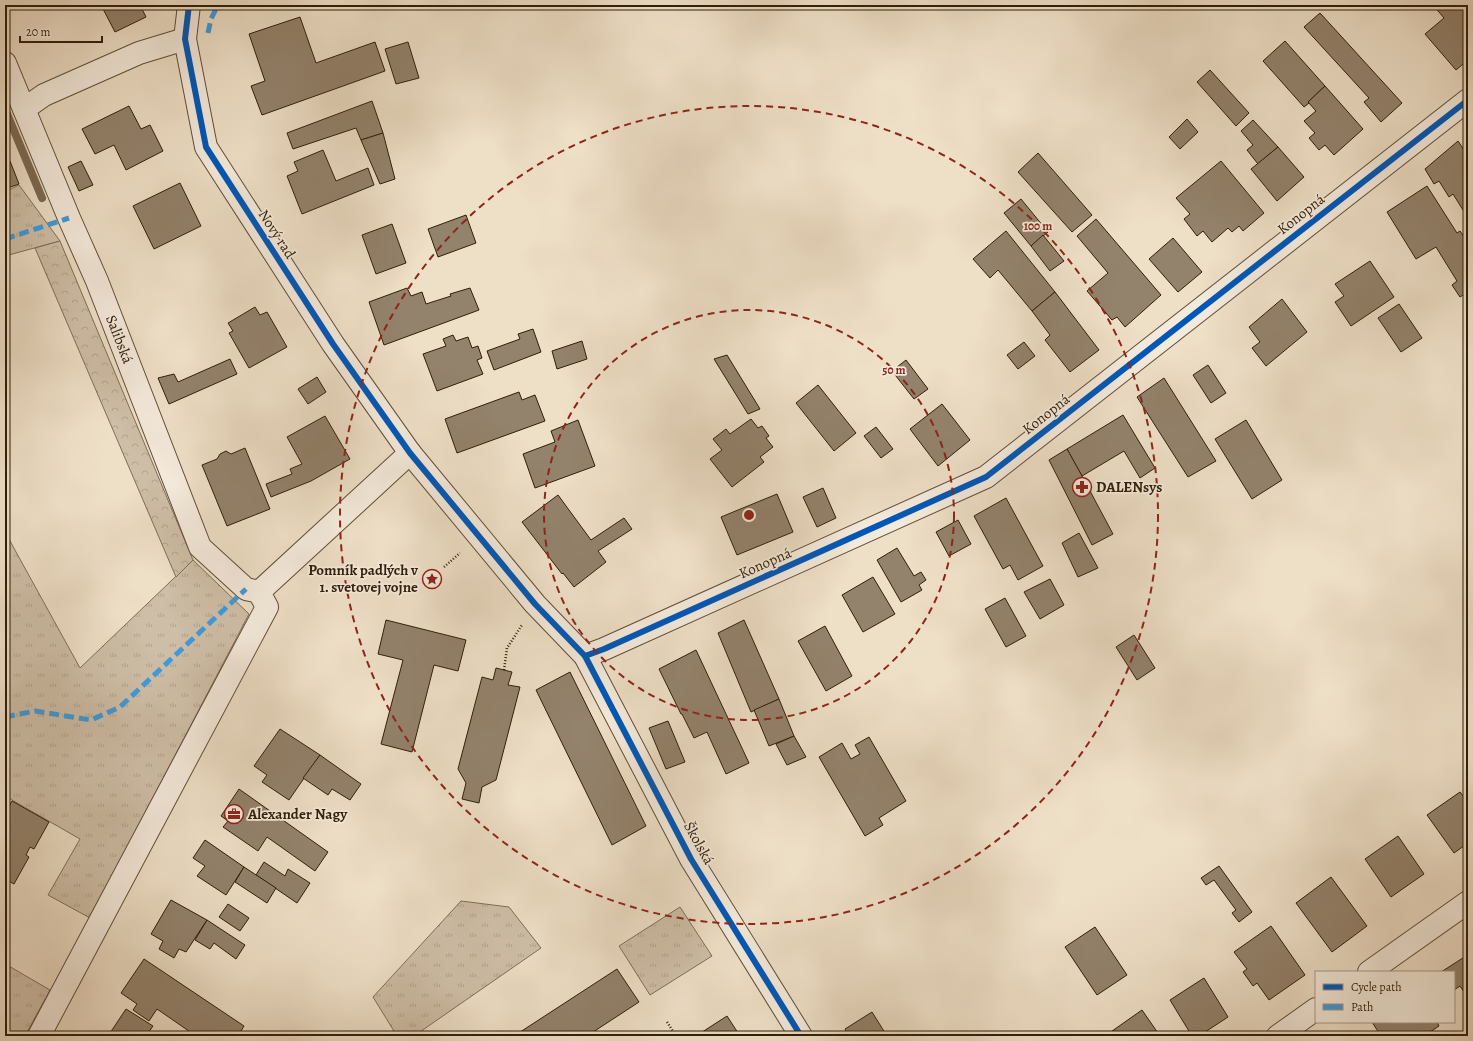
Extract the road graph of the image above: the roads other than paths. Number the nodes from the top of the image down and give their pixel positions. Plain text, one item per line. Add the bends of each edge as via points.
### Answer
1 (188, 5) edge
2 (185, 39) junction
3 (5, 63) edge
4 (1468, 100) edge
5 (24, 109) junction
6 (410, 453) junction
7 (259, 592) junction
8 (535, 604) joint
9 (586, 656) junction
10 (1468, 902) edge
11 (1370, 971) edge
12 (1315, 1010) edge
13 (39, 1036) edge
14 (801, 1036) edge
15 (1278, 1036) edge

1 - 2 street, Nový rad
2 - 5 street via 139,53 44,95
2 - 6 street, Nový rad via 206,147 333,344
3 - 5 street, Salibská
4 - 9 street, Konopná via 986,477
5 - 7 street, Salibská via 97,281 200,547 246,589
6 - 7 street
6 - 8 street, Nový rad
7 - 13 street via 267,607
8 - 9 street, Školská
9 - 14 street, Školská via 691,859
10 - 11 street
12 - 15 street

